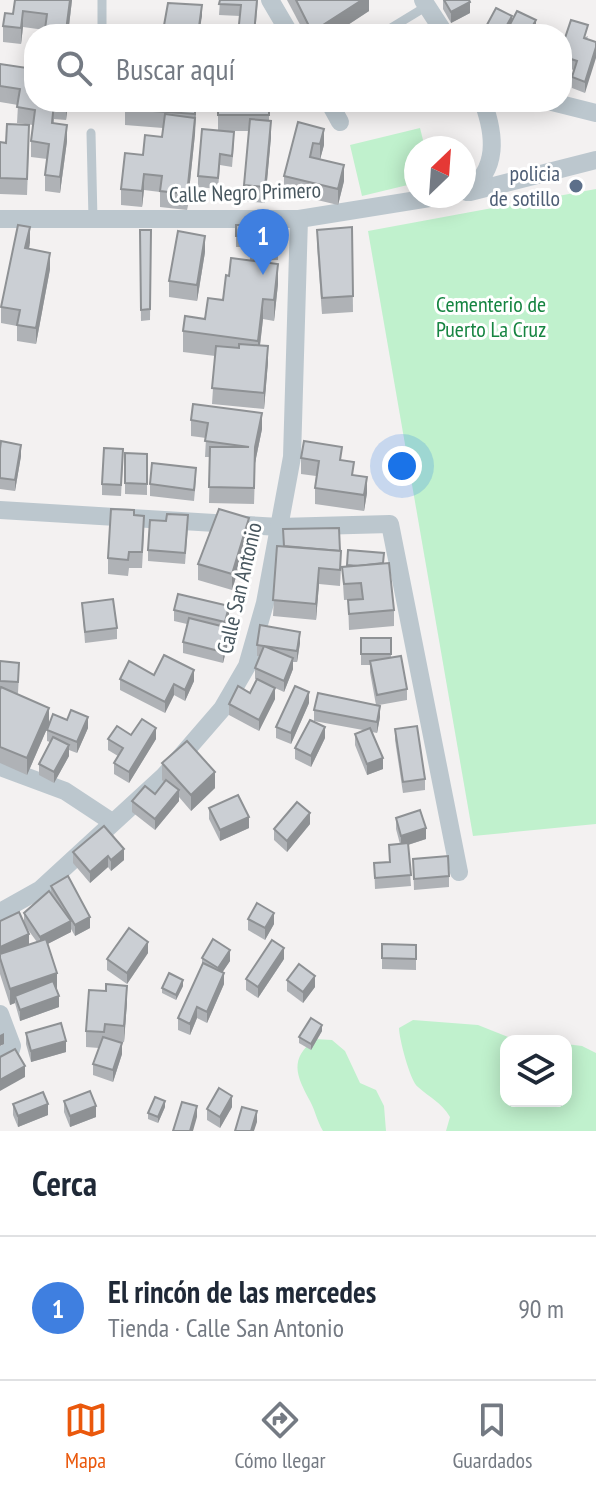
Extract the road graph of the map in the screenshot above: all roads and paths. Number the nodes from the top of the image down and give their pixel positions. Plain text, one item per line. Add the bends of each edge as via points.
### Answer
1 (102, 0) edge
2 (270, 0) edge
3 (425, 3) edge
4 (102, 24) edge
5 (284, 24) edge
6 (395, 24) edge
7 (439, 24) edge
8 (572, 107) edge
9 (334, 112) edge
10 (487, 112) edge
11 (596, 113) edge
12 (340, 122) dead end
13 (91, 133) dead end
14 (596, 160) edge
15 (476, 181) edge
16 (476, 190) edge
17 (404, 202) edge
18 (0, 219) edge
19 (93, 219) junction
20 (299, 219) junction
21 (0, 510) edge
22 (279, 527) junction
23 (0, 767) edge
24 (112, 822) junction
25 (459, 872) dead end
26 (0, 912) edge
27 (0, 1014) edge
28 (0, 1055) edge

1 - 4 lane
2 - 5 street
3 - 6 lane
3 - 7 street
8 - 11 street
9 - 12 street
10 - 15 street via 494,131 490,164
13 - 19 lane
14 - 16 street
17 - 20 street, Calle Negro Primero
18 - 19 street, Calle Negro Primero
19 - 20 street, Calle Negro Primero
20 - 22 street, Calle San Antonio via 292,457
21 - 22 street
22 - 24 street, Calle San Antonio via 265,603 236,688 195,745
22 - 25 street via 390,524
23 - 24 street via 65,791
24 - 26 street, Calle San Antonio via 41,889
27 - 28 street via 12,1046 10,1053

